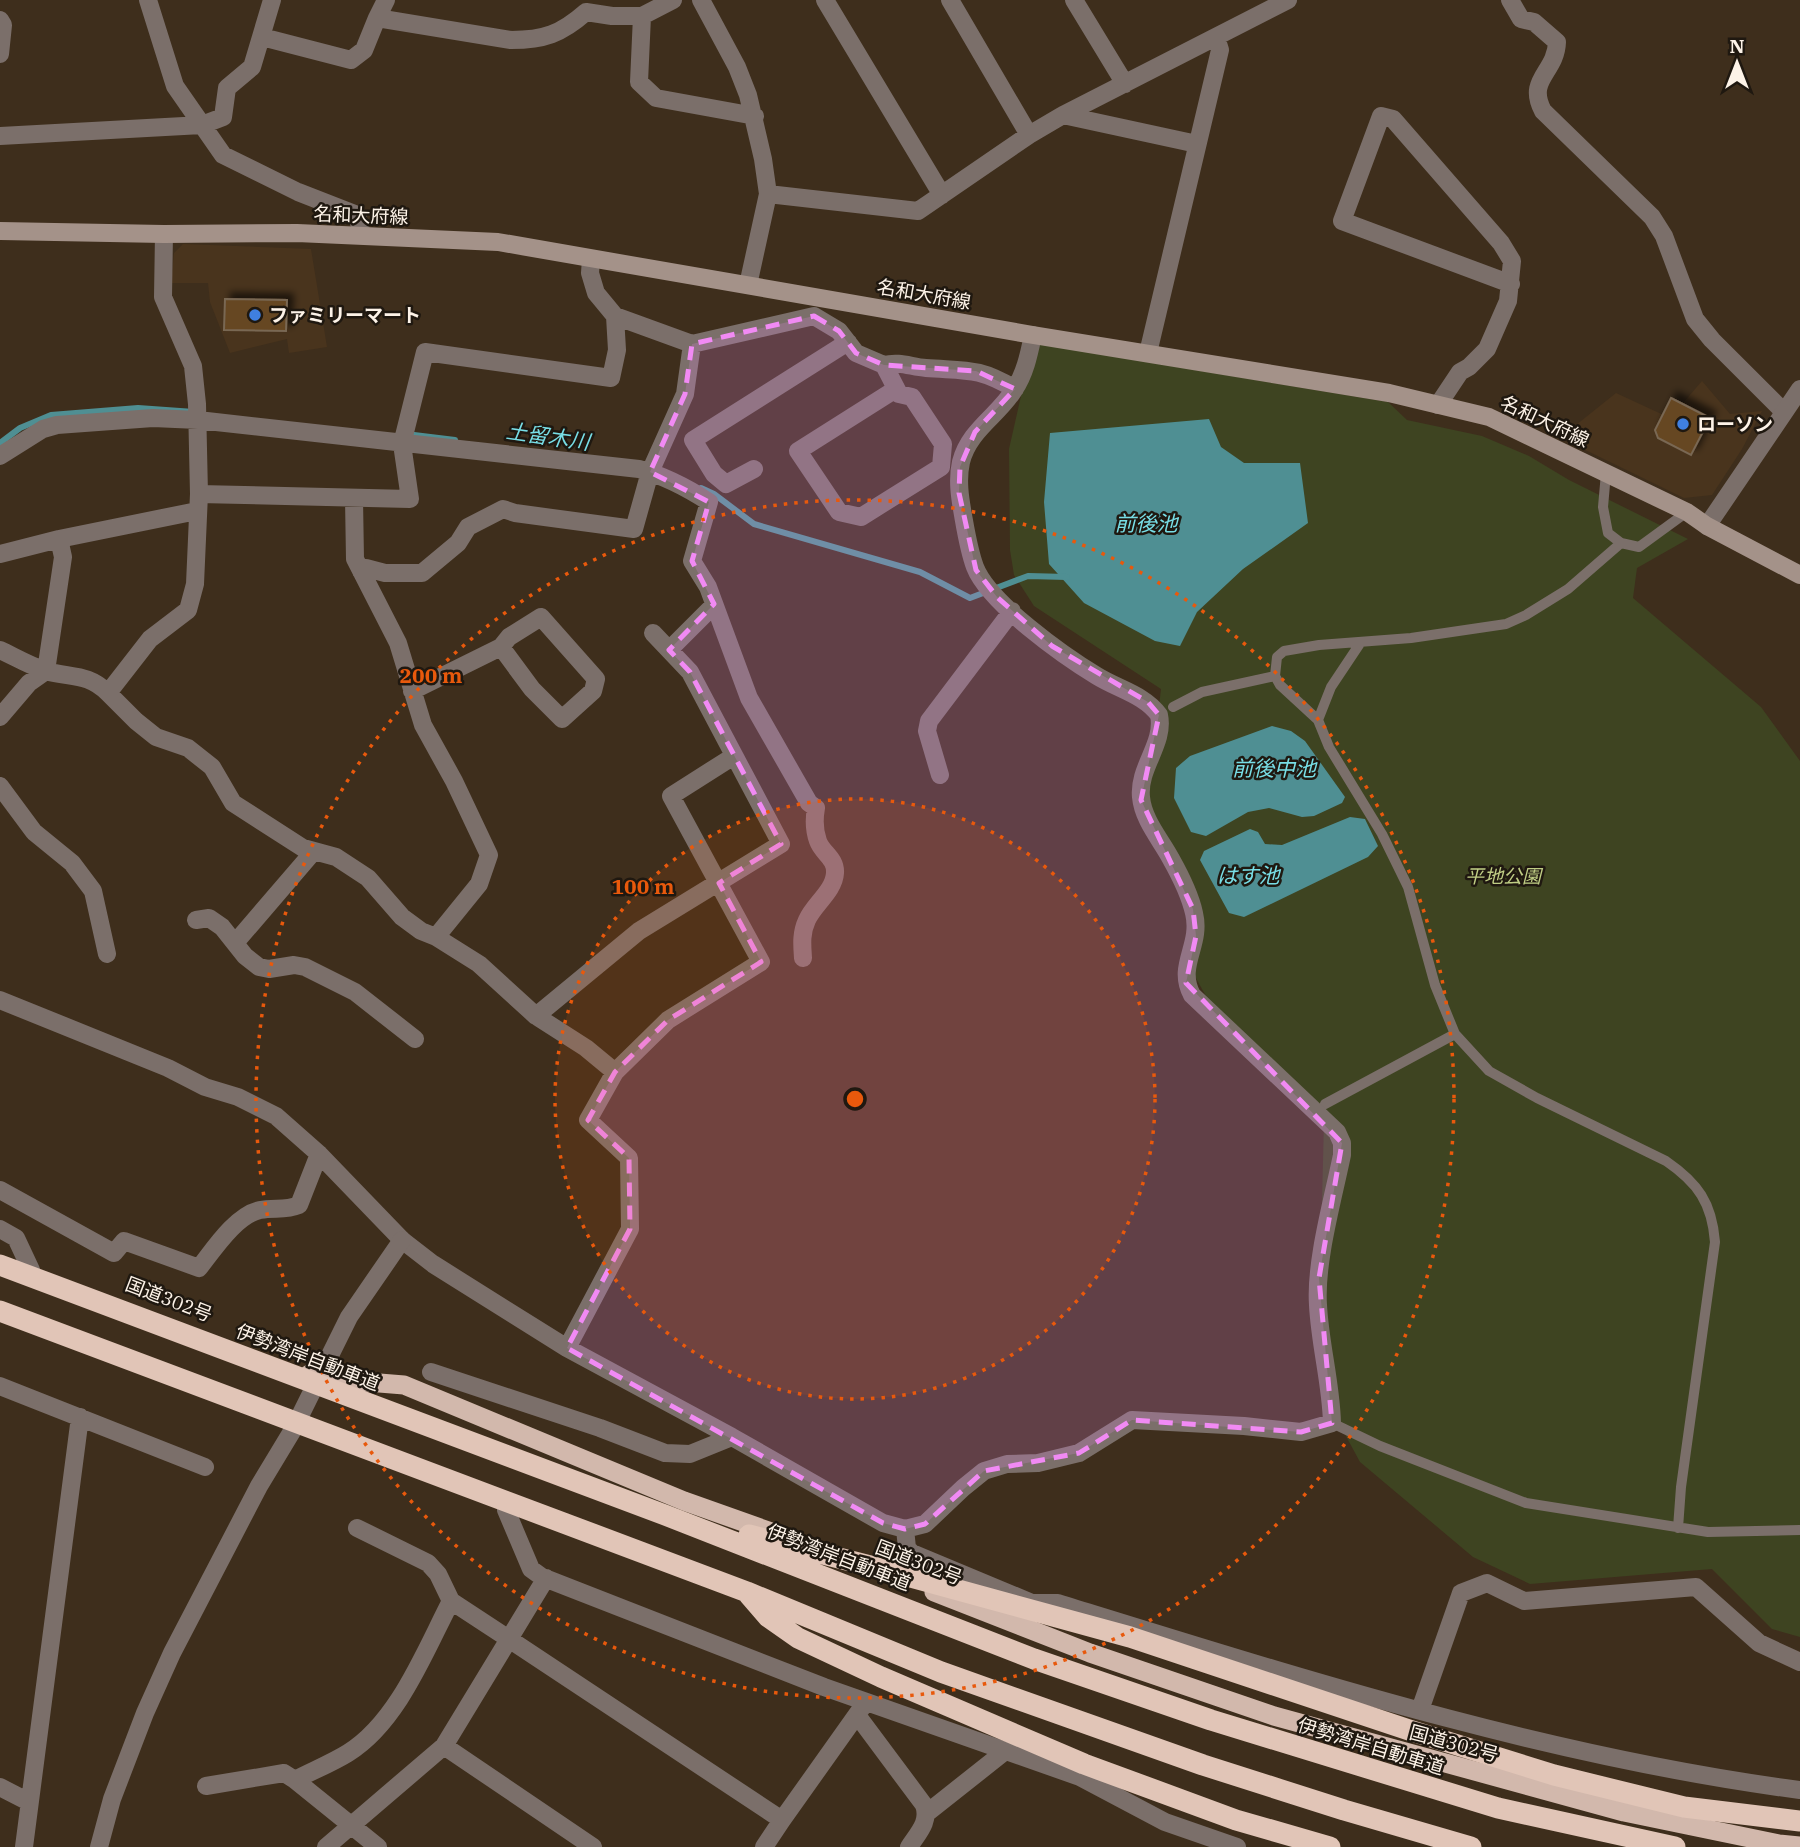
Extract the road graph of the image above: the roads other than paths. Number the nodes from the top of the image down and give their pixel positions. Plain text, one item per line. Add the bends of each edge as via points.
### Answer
1 (148, 0) edge
2 (272, 0) edge
3 (386, 0) edge
4 (673, 0) edge
5 (701, 0) edge
6 (825, 0) edge
7 (950, 0) edge
8 (1074, 0) edge
9 (1289, 0) edge
10 (1510, 0) edge
11 (589, 6) edge
12 (642, 16) junction
13 (377, 18) junction
14 (0, 20) edge
15 (262, 37) junction
16 (1216, 37) junction
17 (0, 54) edge
18 (1125, 84) junction
19 (1063, 115) junction
20 (755, 116) junction
21 (202, 125) junction
22 (1029, 135) junction
23 (0, 136) edge
24 (1197, 144) junction
25 (768, 194) junction
26 (942, 195) junction
27 (0, 231) edge
28 (164, 234) junction
29 (362, 235) junction
30 (592, 259) junction
31 (1511, 284) junction
32 (748, 285) junction
33 (615, 317) junction
34 (1033, 335) junction
35 (848, 342) junction
36 (691, 344) junction
37 (1148, 353) junction
38 (884, 365) junction
39 (896, 389) junction
40 (1015, 389) junction
41 (1800, 389) edge
42 (1438, 405) junction
43 (1784, 412) junction
44 (198, 413) junction
45 (404, 437) junction
46 (0, 456) edge
47 (754, 469) dead end
48 (650, 472) junction
49 (1606, 473) junction
50 (354, 499) junction
51 (198, 503) junction
52 (1687, 512) junction
53 (1707, 526) junction
54 (59, 539) junction
55 (1621, 543) junction
56 (0, 554) edge
57 (361, 571) junction
58 (1800, 575) edge
59 (715, 605) junction
60 (1012, 611) junction
61 (653, 633) dead end
62 (1362, 642) junction
63 (501, 647) junction
64 (0, 650) edge
65 (669, 650) junction
66 (46, 671) junction
67 (1275, 676) junction
68 (412, 691) junction
69 (108, 693) junction
70 (1173, 707) dead end
71 (0, 717) edge
72 (1318, 720) junction
73 (734, 756) junction
74 (940, 775) dead end
75 (0, 786) edge
76 (314, 851) junction
77 (719, 883) junction
78 (196, 920) dead end
79 (436, 937) junction
80 (234, 943) junction
81 (107, 954) dead end
82 (803, 958) dead end
83 (0, 1000) edge
84 (536, 1016) junction
85 (1455, 1034) junction
86 (415, 1039) dead end
87 (615, 1072) junction
88 (1325, 1104) dead end
89 (318, 1154) junction
90 (0, 1190) edge
91 (0, 1229) edge
92 (402, 1240) junction
93 (0, 1258) edge
94 (0, 1265) edge
95 (31, 1270) junction
96 (0, 1314) edge
97 (567, 1348) junction
98 (431, 1372) dead end
99 (318, 1378) junction
100 (0, 1386) edge
101 (79, 1418) junction
102 (1332, 1423) junction
103 (295, 1428) junction
104 (732, 1437) junction
105 (205, 1467) dead end
106 (506, 1510) junction
107 (665, 1515) junction
108 (357, 1528) dead end
109 (1678, 1528) junction
110 (905, 1529) junction
111 (1800, 1530) edge
112 (546, 1578) junction
113 (747, 1592) junction
114 (451, 1601) junction
115 (509, 1639) junction
116 (1800, 1662) edge
117 (862, 1708) junction
118 (1420, 1710) junction
119 (444, 1746) junction
120 (1004, 1752) junction
121 (295, 1780) junction
122 (206, 1786) dead end
123 (0, 1787) edge
124 (1800, 1790) edge
125 (29, 1802) junction
126 (927, 1814) junction
127 (782, 1820) junction
128 (1800, 1821) edge
129 (349, 1826) junction
130 (1800, 1846) edge
131 (24, 1847) edge
132 (99, 1847) edge
133 (326, 1847) edge
134 (378, 1847) edge
135 (593, 1847) edge
136 (764, 1847) edge
137 (909, 1847) edge
138 (1237, 1847) edge
139 (1331, 1847) edge
140 (1453, 1847) edge
141 (1471, 1847) edge
142 (1675, 1847) edge

1 - 21 street via 175,86
2 - 15 street
3 - 13 street
4 - 12 street
5 - 20 street via 737,67
6 - 26 street
7 - 22 street
8 - 18 street
9 - 16 street
10 - 43 street via 1521,19 1534,22 1557,42 1557,52 1537,87 1536,98 1543,111 1652,217 1664,236 1695,319
11 - 12 street via 612,16
11 - 13 street via 555,35 526,40
12 - 20 street via 639,82 649,93
13 - 15 street via 364,50 351,60
14 - 17 street
15 - 21 street via 252,67 227,88 223,117
16 - 18 street
16 - 24 street via 1220,50
18 - 19 street
19 - 22 street
19 - 24 street
20 - 25 street
21 - 23 street
21 - 29 street via 223,155 238,164 357,215
22 - 26 street
24 - 37 street
25 - 26 street via 910,211 926,208
25 - 32 street
27 - 28 main road, 名和大府線
28 - 29 main road, 名和大府線
28 - 44 street via 163,297 193,366
29 - 30 main road, 名和大府線 via 498,242
30 - 32 main road, 名和大府線
30 - 33 street via 590,273 596,293
31 - 31 street via 1512,261 1501,243 1394,119 1381,116 1342,221
31 - 42 street via 1487,349 1460,372
32 - 34 main road, 名和大府線
33 - 36 street
33 - 45 street via 617,350 611,378 425,352
34 - 37 main road, 名和大府線
34 - 40 street
35 - 36 street via 814,316
35 - 38 street via 856,353
35 - 47 street via 693,440 714,474 726,484
36 - 48 street via 685,394
37 - 42 main road, 名和大府線
38 - 39 street
38 - 40 street via 897,362 976,371
39 - 39 street via 912,397 943,444 941,467 860,517 839,512 798,451
40 - 60 street via 967,446 959,493 976,569
41 - 43 street
42 - 49 main road, 名和大府線 via 1489,416
43 - 53 street
44 - 45 street via 328,433
44 - 46 street via 57,425
44 - 51 street
45 - 48 street
45 - 50 street via 410,499
48 - 57 street via 634,529 503,509 468,527 458,543 422,573
48 - 59 street via 709,502 692,561
49 - 52 main road, 名和大府線
49 - 55 lane via 1603,507 1608,533
50 - 51 street
50 - 57 street via 355,559
51 - 54 street
51 - 69 street via 195,584 188,610 150,639
52 - 53 main road, 名和大府線
52 - 55 lane via 1639,547
53 - 58 main road, 名和大府線
54 - 56 street
54 - 66 street via 63,556
55 - 62 lane via 1569,589 1506,624
57 - 68 street via 398,643
59 - 65 street
59 - 82 street via 750,698 816,808 818,843 836,872 807,918
60 - 74 street via 929,721 927,731
60 - 102 street via 1052,646 1148,702 1159,715 1159,735 1142,775 1141,800 1193,909 1196,936 1186,983 1192,996 1337,1132 1342,1143 1318,1305
61 - 65 street
62 - 67 lane via 1284,651 1277,657
62 - 72 lane via 1331,687
63 - 63 street via 541,617 596,679 593,691 562,719
63 - 68 street
64 - 66 street
65 - 73 street via 690,672
66 - 69 street via 87,678
66 - 71 street via 29,683
67 - 70 lane via 1202,692
67 - 72 lane
68 - 79 street via 423,725 489,855 479,884
69 - 76 street via 156,737 188,748 212,767 233,803
72 - 85 lane via 1408,887 1435,985
73 - 77 street via 781,844
73 - 77 street via 671,796
75 - 81 street via 34,832 72,863 93,891
76 - 79 street via 336,858 368,878 402,917
76 - 80 street
77 - 84 street via 639,931
77 - 87 street via 761,962 668,1020
78 - 80 street via 209,918
79 - 84 street via 479,964
80 - 86 street via 259,967 305,967 355,992
83 - 89 street via 238,1097 276,1116
84 - 87 street
85 - 88 lane
85 - 109 lane via 1489,1071 1684,1173 1707,1203 1715,1242
87 - 97 street via 588,1120 629,1158 630,1229
89 - 90 street via 299,1205 250,1215 229,1230 199,1268 124,1241 114,1252
89 - 92 street
91 - 95 street via 16,1238
92 - 97 street
92 - 99 street via 349,1317
93 - 95 highway, 国道302号
94 - 107 highway, 伊勢湾岸自動車道
95 - 99 highway, 国道302号
96 - 103 highway
96 - 113 highway
97 - 104 street
98 - 104 street via 665,1453 690,1454
99 - 103 street
99 - 130 highway, 国道302号 via 404,1385 684,1501 1090,1653 1274,1716 1624,1812
100 - 101 street
101 - 105 street
101 - 125 street
102 - 109 lane via 1526,1503
102 - 110 street via 1301,1432 1132,1420 1079,1453 984,1471 925,1524
103 - 106 highway
103 - 132 street via 259,1486 172,1653 111,1799
104 - 110 street via 883,1523
106 - 112 street via 531,1569
106 - 140 highway via 1018,1707 1247,1786
107 - 128 highway via 1130,1637 1554,1775 1684,1807
107 - 142 highway, 伊勢湾岸自動車道 via 1034,1659 1211,1720 1498,1808
108 - 114 street via 428,1563
109 - 111 lane via 1708,1532
110 - 118 street via 912,1553 1032,1603 1058,1603
112 - 115 street
112 - 117 street
113 - 139 highway via 768,1617 798,1638 881,1677 1084,1764 1236,1820
113 - 141 highway via 942,1671 1203,1765
114 - 115 street
114 - 121 street via 402,1694 373,1732 349,1752
115 - 119 street
115 - 127 street
116 - 118 street via 1759,1643 1696,1587 1524,1601 1487,1583 1461,1593
117 - 120 street
117 - 126 street
117 - 127 street
118 - 124 street via 1611,1758
119 - 129 street
119 - 135 street
120 - 126 street
120 - 138 street via 1080,1777 1165,1822
121 - 122 street via 284,1773
121 - 129 street
123 - 125 street
125 - 131 street
126 - 137 street
127 - 136 street
129 - 133 street
129 - 134 street

